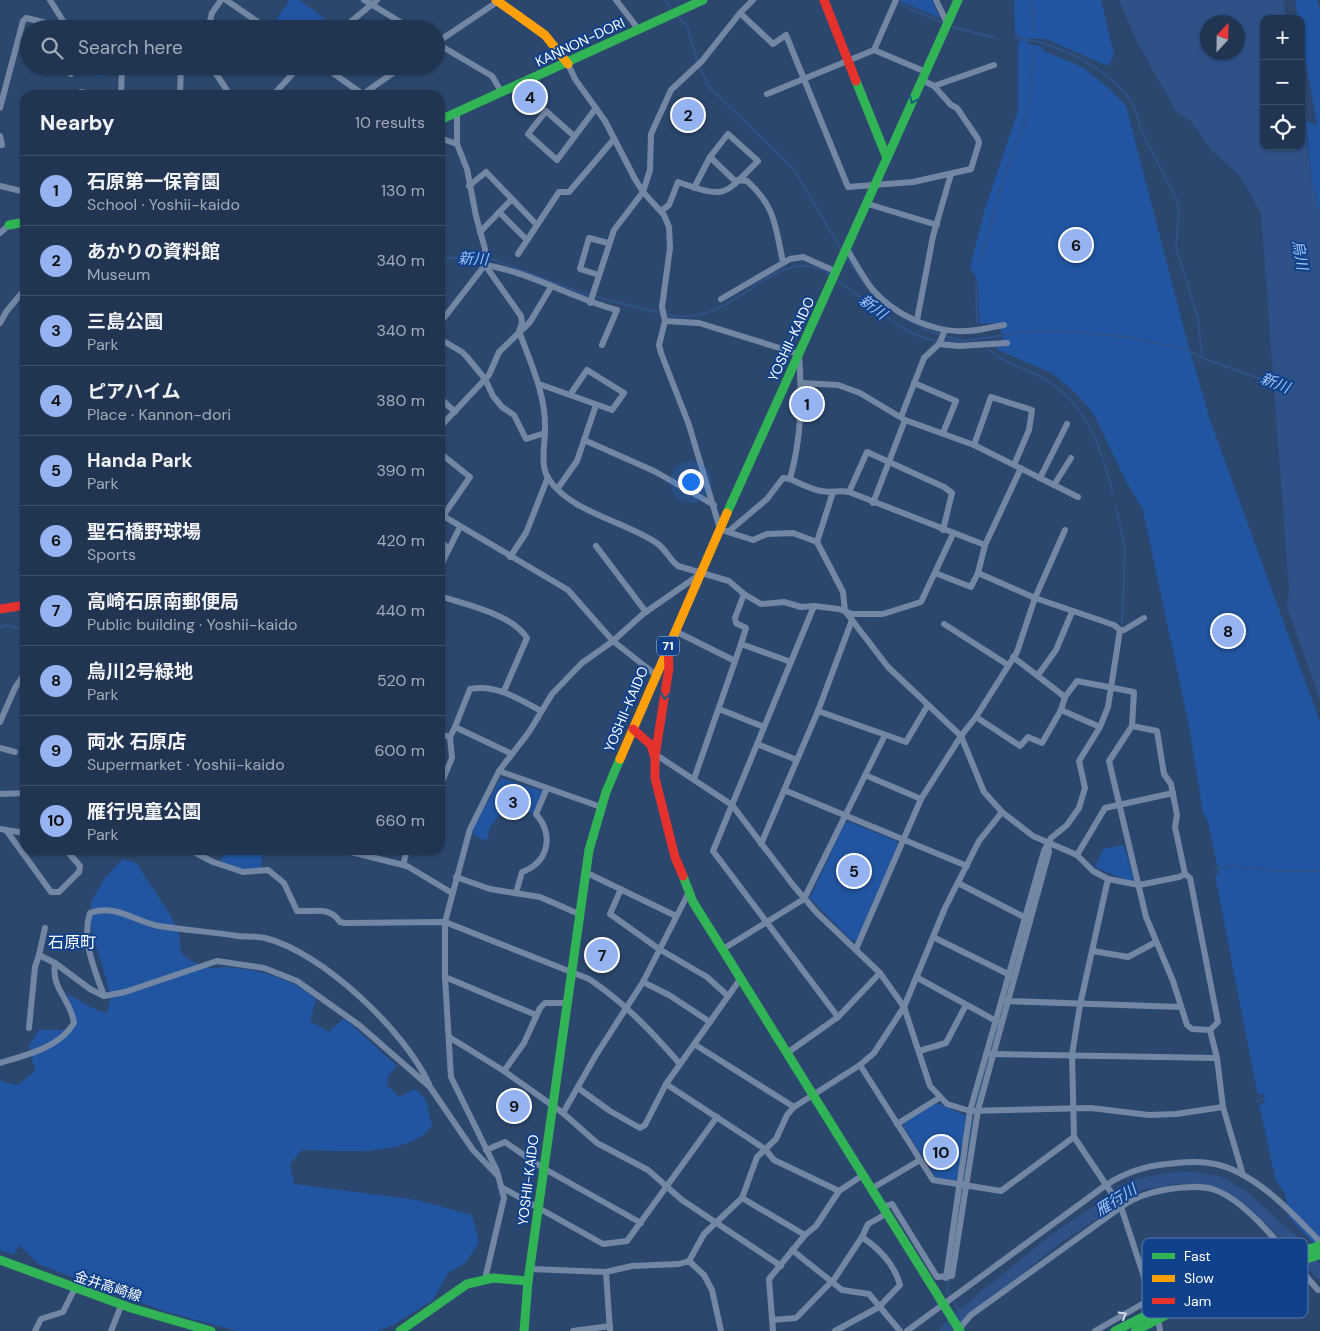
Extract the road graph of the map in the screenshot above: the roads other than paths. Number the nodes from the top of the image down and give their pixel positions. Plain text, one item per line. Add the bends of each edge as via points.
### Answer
1 (50, 0) edge
2 (221, 0) edge
3 (226, 0) edge
4 (364, 0) edge
5 (377, 0) edge
6 (498, 0) edge
7 (616, 0) edge
8 (703, 0) edge
9 (753, 0) edge
10 (824, 0) edge
11 (896, 0) edge
12 (936, 0) edge
13 (958, 0) edge
14 (370, 4) junction
15 (740, 13) junction
16 (63, 20) edge
17 (210, 20) edge
18 (255, 20) edge
19 (352, 20) edge
20 (397, 20) edge
21 (948, 23) junction
22 (639, 30) junction
23 (20, 32) edge
24 (445, 37) edge
25 (445, 48) edge
26 (874, 50) junction
27 (847, 60) junction
28 (568, 64) junction
29 (994, 65) dead end
30 (122, 75) edge
31 (181, 75) edge
32 (217, 75) edge
33 (292, 75) edge
34 (336, 75) edge
35 (390, 75) edge
36 (924, 76) junction
37 (804, 78) junction
38 (934, 86) junction
39 (121, 90) edge
40 (180, 90) edge
41 (227, 90) edge
42 (278, 90) edge
43 (357, 90) edge
44 (369, 90) edge
45 (502, 93) junction
46 (767, 94) dead end
47 (0, 108) edge
48 (596, 108) junction
49 (456, 112) junction
50 (445, 118) edge
51 (0, 136) edge
52 (574, 136) junction
53 (614, 139) junction
54 (445, 140) edge
55 (457, 144) junction
56 (2, 145) dead end
57 (710, 157) junction
58 (887, 158) junction
59 (951, 174) junction
60 (739, 180) junction
61 (876, 185) junction
62 (0, 186) edge
63 (469, 186) junction
64 (694, 188) junction
65 (20, 191) edge
66 (643, 192) junction
67 (512, 199) junction
68 (868, 204) junction
69 (661, 211) junction
70 (500, 212) junction
71 (20, 222) edge
72 (4, 224) edge
73 (537, 225) junction
74 (937, 225) junction
75 (0, 232) edge
76 (480, 232) junction
77 (527, 240) junction
78 (608, 243) junction
79 (847, 249) junction
80 (518, 254) dead end
81 (783, 262) junction
82 (485, 265) junction
83 (837, 272) junction
84 (599, 275) junction
85 (551, 288) junction
86 (20, 296) edge
87 (721, 299) dead end
88 (590, 303) junction
89 (445, 317) edge
90 (917, 320) junction
91 (665, 321) junction
92 (0, 323) edge
93 (1004, 325) dead end
94 (945, 330) junction
95 (518, 331) junction
96 (445, 342) edge
97 (1007, 343) dead end
98 (939, 344) junction
99 (602, 345) dead end
100 (799, 354) junction
101 (485, 379) junction
102 (801, 383) junction
103 (914, 383) junction
104 (538, 384) junction
105 (570, 395) junction
106 (445, 403) edge
107 (596, 405) junction
108 (454, 412) junction
109 (903, 418) junction
110 (445, 422) edge
111 (1067, 424) dead end
112 (545, 433) junction
113 (943, 433) junction
114 (584, 440) junction
115 (974, 445) junction
116 (445, 457) edge
117 (1071, 458) dead end
118 (890, 461) junction
119 (1014, 464) junction
120 (1021, 468) junction
121 (548, 477) junction
122 (1040, 478) junction
123 (790, 479) junction
124 (1054, 485) junction
125 (558, 488) junction
126 (833, 492) junction
127 (849, 492) junction
128 (1078, 497) dead end
129 (873, 503) junction
130 (714, 505) junction
131 (445, 511) edge
132 (445, 517) edge
133 (460, 527) junction
134 (724, 530) junction
135 (943, 530) junction
136 (1065, 530) dead end
137 (953, 534) junction
138 (817, 542) junction
139 (445, 545) edge
140 (985, 545) junction
141 (596, 546) dead end
142 (449, 548) junction
143 (445, 556) edge
144 (510, 556) junction
145 (935, 573) junction
146 (978, 573) junction
147 (700, 574) junction
148 (744, 594) junction
149 (445, 598) edge
150 (1035, 598) junction
151 (20, 606) edge
152 (814, 606) junction
153 (0, 609) edge
154 (845, 611) junction
155 (646, 612) junction
156 (1072, 612) junction
157 (1144, 618) dead end
158 (852, 620) junction
159 (944, 624) dead end
160 (1120, 630) junction
161 (675, 631) junction
162 (613, 641) junction
163 (741, 644) junction
164 (668, 648) junction
165 (1013, 657) junction
166 (735, 661) junction
167 (791, 662) junction
168 (1008, 665) junction
169 (656, 675) junction
170 (1038, 675) junction
171 (20, 680) edge
172 (1112, 688) junction
173 (504, 691) junction
174 (1065, 697) junction
175 (928, 705) junction
176 (719, 709) junction
177 (1061, 710) junction
178 (541, 711) junction
179 (818, 711) junction
180 (976, 717) junction
181 (0, 722) edge
182 (1132, 726) junction
183 (455, 727) junction
184 (764, 727) junction
185 (1100, 727) junction
186 (634, 729) junction
187 (885, 735) junction
188 (445, 736) edge
189 (961, 736) junction
190 (450, 737) junction
191 (757, 744) junction
192 (0, 748) edge
193 (15, 752) dead end
194 (512, 754) junction
195 (655, 756) junction
196 (797, 760) junction
197 (499, 771) junction
198 (445, 774) edge
199 (865, 775) junction
200 (694, 779) junction
201 (548, 788) junction
202 (784, 790) junction
203 (1173, 793) junction
204 (0, 794) edge
205 (20, 794) edge
206 (921, 799) junction
207 (732, 805) junction
208 (1119, 805) junction
209 (601, 807) junction
210 (1002, 812) junction
211 (846, 815) junction
212 (3, 829) edge
213 (20, 832) edge
214 (904, 839) junction
215 (761, 844) junction
216 (1048, 844) junction
217 (20, 851) edge
218 (23, 855) edge
219 (70, 855) edge
220 (204, 855) edge
221 (373, 855) edge
222 (406, 855) edge
223 (1077, 856) junction
224 (403, 865) junction
225 (967, 866) junction
226 (585, 872) junction
227 (1185, 874) junction
228 (456, 877) junction
229 (1108, 878) junction
230 (958, 883) junction
231 (1139, 885) junction
232 (621, 889) junction
233 (689, 892) junction
234 (452, 893) junction
235 (516, 893) junction
236 (804, 899) junction
237 (579, 914) junction
238 (676, 916) junction
239 (1028, 918) junction
240 (445, 922) junction
241 (767, 922) junction
242 (45, 928) dead end
243 (933, 936) junction
244 (1156, 942) junction
245 (659, 948) junction
246 (723, 949) junction
247 (856, 949) junction
248 (1093, 951) junction
249 (39, 955) junction
250 (55, 963) junction
251 (880, 972) junction
252 (571, 973) junction
253 (916, 976) junction
254 (1012, 976) junction
255 (445, 977) junction
256 (741, 978) junction
257 (643, 982) junction
258 (104, 996) junction
259 (728, 996) junction
260 (1005, 1001) junction
261 (567, 1003) junction
262 (966, 1005) junction
263 (1080, 1005) junction
264 (904, 1007) junction
265 (1181, 1007) junction
266 (627, 1009) junction
267 (536, 1015) junction
268 (838, 1017) junction
269 (710, 1022) junction
270 (996, 1022) junction
271 (1003, 1023) junction
272 (29, 1028) dead end
273 (1210, 1030) junction
274 (449, 1037) junction
275 (694, 1044) junction
276 (919, 1051) junction
277 (787, 1052) junction
278 (990, 1054) junction
279 (1072, 1055) junction
280 (1217, 1058) junction
281 (0, 1063) edge
282 (680, 1064) junction
283 (860, 1065) junction
284 (504, 1071) junction
285 (666, 1084) junction
286 (430, 1087) junction
287 (578, 1088) junction
288 (813, 1094) junction
289 (939, 1098) junction
290 (551, 1106) junction
291 (794, 1106) junction
292 (1223, 1107) junction
293 (1074, 1108) junction
294 (978, 1110) junction
295 (970, 1111) junction
296 (563, 1114) junction
297 (717, 1117) junction
298 (898, 1124) junction
299 (1074, 1137) junction
300 (765, 1149) junction
301 (486, 1150) junction
302 (920, 1160) junction
303 (543, 1168) junction
304 (863, 1175) junction
305 (1243, 1175) junction
306 (499, 1178) junction
307 (1106, 1184) junction
308 (963, 1186) junction
309 (502, 1187) junction
310 (667, 1187) junction
311 (871, 1190) junction
312 (839, 1191) junction
313 (742, 1198) junction
314 (1120, 1207) junction
315 (538, 1208) junction
316 (884, 1210) junction
317 (641, 1222) junction
318 (717, 1222) junction
319 (805, 1234) junction
320 (862, 1237) junction
321 (1273, 1238) edge
322 (1320, 1244) edge
323 (1308, 1249) edge
324 (792, 1250) junction
325 (0, 1260) edge
326 (689, 1261) junction
327 (780, 1266) junction
328 (530, 1269) junction
329 (1142, 1271) edge
330 (606, 1272) junction
331 (485, 1279) junction
332 (1308, 1279) edge
333 (830, 1280) junction
334 (528, 1281) junction
335 (74, 1290) junction
336 (1318, 1290) dead end
337 (943, 1304) junction
338 (1142, 1305) edge
339 (120, 1306) junction
340 (879, 1307) junction
341 (1142, 1318) edge
342 (1159, 1318) edge
343 (772, 1320) junction
344 (610, 1328) edge
345 (36, 1331) edge
346 (111, 1331) edge
347 (211, 1331) edge
348 (400, 1331) edge
349 (524, 1331) edge
350 (573, 1331) edge
351 (721, 1331) edge
352 (772, 1331) edge
353 (835, 1331) edge
354 (900, 1331) edge
355 (907, 1331) edge
356 (958, 1331) edge
357 (1095, 1331) edge
358 (1115, 1331) edge
359 (1135, 1331) edge

1 - 16 street
2 - 17 street
3 - 18 street
4 - 14 street
5 - 14 street
6 - 24 street
6 - 28 main road via 539,28 556,45
7 - 22 street
8 - 22 main road, KANNON-DORI
9 - 15 street
10 - 27 main road
11 - 26 street
12 - 21 street
13 - 21 main road, YOSHII-KAIDO
14 - 19 street
14 - 20 street
15 - 37 street via 773,44 786,34
15 - 66 street via 702,61 671,90 651,134 650,170
21 - 36 main road, YOSHII-KAIDO
22 - 28 main road, KANNON-DORI
23 - 47 street
25 - 45 street via 492,76
26 - 27 street
26 - 36 street
27 - 37 street
27 - 58 main road
28 - 45 main road, KANNON-DORI
28 - 48 street
29 - 38 street
30 - 39 street
31 - 40 street
32 - 41 street
33 - 42 street
34 - 43 street
35 - 44 street
36 - 38 street
36 -> 58 main road, YOSHII-KAIDO
37 - 46 street
37 - 61 street via 848,187
38 - 59 street via 957,108 979,143 971,169
45 - 49 main road, KANNON-DORI
48 - 52 street
48 - 53 street
49 - 50 main road, KANNON-DORI
49 - 55 street
51 - 56 street
52 - 52 street via 557,160 528,134 546,111
53 - 66 street
53 - 73 street via 569,192 559,192
54 - 55 street
55 - 63 street via 468,169
57 - 60 street via 734,180
57 - 60 street via 728,134 758,161
57 - 64 street
58 - 61 main road, YOSHII-KAIDO / 71
59 - 61 street
59 - 74 street
60 - 64 street via 730,190 718,193
60 - 81 street via 747,181 773,212
61 - 68 main road, YOSHII-KAIDO / 71
62 - 65 street
63 - 67 street via 486,172
63 - 76 street
64 - 69 street via 678,182 669,205
66 - 69 street
66 - 78 street
67 - 70 street
67 - 73 street
68 - 74 street
68 - 79 main road, YOSHII-KAIDO / 71
69 - 91 street via 668,227 670,248 662,307
70 - 76 street
70 - 77 street
71 - 72 main road
72 - 75 street
73 - 77 street
74 - 90 street
76 - 82 street
77 - 80 street
78 - 84 street
78 - 84 street via 589,238 580,269
79 - 83 main road, YOSHII-KAIDO / 71
79 - 90 street via 877,294
81 - 83 street via 803,257
81 - 87 street
82 - 85 street
82 - 89 street
82 - 95 street via 521,316
83 - 100 main road, YOSHII-KAIDO / 71
84 - 88 street
85 - 88 street
85 - 95 street via 530,322
86 - 92 street
88 - 99 street via 617,310
90 - 94 street
91 - 100 street via 699,323
91 - 130 street via 660,353 689,425
93 - 94 street via 976,330
94 - 98 street
95 - 101 street via 499,352
95 - 104 street
96 - 101 street via 462,352
97 - 98 street
98 - 103 street via 924,358
100 - 102 street
100 - 134 main road, YOSHII-KAIDO / 71
101 - 108 street
101 - 112 street via 493,396 514,415 526,439
102 - 109 street via 838,385
102 - 123 street via 798,449
103 - 109 street
103 - 113 street via 956,400
104 - 105 street
104 - 112 street via 545,412
105 - 107 street
105 - 107 street via 586,370 624,392 612,410
106 - 108 street
107 - 114 street
108 - 110 street
109 - 113 street
109 - 118 street
111 - 122 street
112 - 121 street via 544,466
113 - 115 street
114 - 125 street via 577,461
114 - 130 street via 654,471
115 - 119 street
115 - 119 street via 992,397 1032,410 1029,430
116 - 131 street via 470,477
117 - 124 street
118 - 127 street via 867,452
118 - 129 street
118 - 135 street via 952,493
119 - 120 street
120 - 122 street
120 - 140 street
121 - 125 street
121 - 144 street via 526,532
122 - 124 street
123 - 126 street
123 - 134 street via 784,478 767,499
124 - 128 street
125 - 147 street via 578,503 659,544 678,566
126 - 127 street
126 - 138 street
127 - 129 street
129 - 135 street
130 - 134 street
132 - 133 street
133 - 142 street
133 - 144 street
134 - 138 street via 753,540 767,534 793,533
134 - 147 main road, YOSHII-KAIDO / 71
135 - 137 street
136 - 150 street
137 - 140 street
137 - 145 street
138 - 154 street via 843,592
139 - 142 street
140 - 146 street
141 - 155 street
142 - 143 street
144 - 162 street via 568,590
145 - 146 street via 971,588
145 - 154 street via 922,602 883,614
146 - 150 street
147 - 148 street via 711,574 729,581
147 - 155 street
147 - 161 main road, YOSHII-KAIDO / 71
148 - 152 street via 761,604 784,602 801,607
148 - 163 street via 735,618 746,628
149 - 173 street via 480,608 522,630 527,638
150 - 156 street
150 - 165 street
151 - 153 main road
152 - 154 street
152 - 167 street
154 - 158 street
155 - 162 street
156 - 160 street via 1114,625
156 - 170 street via 1056,650
157 - 160 street
158 - 175 street via 888,667
158 - 179 street
159 - 168 street
160 - 172 street
161 - 164 main road, YOSHII-KAIDO / 71
161 - 166 street
162 - 169 street
162 - 178 street via 582,663 552,694
163 - 166 street
163 - 167 street
164 - 169 main road, YOSHII-KAIDO / 71
164 -> 195 main road via 669,668
165 - 168 street
165 - 170 street
166 - 176 street
167 - 184 street
168 - 180 street
169 - 186 main road, YOSHII-KAIDO / 71
170 - 174 street
171 - 181 street
172 - 174 street via 1077,681
172 - 182 street via 1134,692
172 - 185 street
173 - 178 street
173 - 183 street via 470,689
174 - 177 street
175 - 187 street via 906,742
175 - 189 street
176 - 184 street
176 - 200 street
177 - 180 street via 1042,743 1028,737 1020,746
177 - 185 street
178 - 194 street
179 - 187 street
179 - 196 street
180 - 189 street
182 - 203 street via 1157,731 1164,774
182 - 208 street via 1109,761
183 - 190 street
183 - 194 street
184 - 191 street
185 - 216 street via 1079,761 1085,788 1079,808
186 - 195 main road via 651,745
186 - 209 main road, YOSHII-KAIDO / 71
187 - 199 street
188 - 190 street
189 - 206 street
189 - 210 street via 984,792
190 - 198 street via 452,758
191 - 196 street
191 - 207 street
192 - 193 street
194 - 197 street
195 - 200 street
195 - 233 main road via 655,778 666,826
196 - 202 street
197 - 201 street
197 - 228 street via 471,827
199 - 206 street
199 - 211 street
200 - 207 street
201 - 209 street
201 - 235 street via 536,814 546,829 545,852 535,865 522,872
202 - 211 street
202 - 215 street
203 - 208 street
203 - 227 street via 1178,815 1175,827
204 - 205 street
206 - 214 street
207 - 215 street
207 - 241 street via 713,851
208 - 223 street via 1106,808
208 - 231 street
209 - 226 main road, YOSHII-KAIDO / 71
210 - 216 street
210 - 225 street via 979,841
211 - 214 street
211 - 236 street
212 - 213 street
212 - 217 street
214 - 225 street
214 - 247 street
215 - 236 street
216 - 223 street
216 - 239 street
218 - 219 street via 51,892 59,892 79,872 80,866
220 - 240 street via 243,872 268,870 284,883 296,911 329,910 345,923
221 - 224 street
222 - 224 street
223 - 229 street via 1093,871
224 - 234 street
225 - 230 street
226 - 232 street
226 - 237 main road, YOSHII-KAIDO / 71
227 - 231 street
227 - 273 street via 1190,878 1218,1022
228 - 234 street
228 - 235 street via 490,889
229 - 231 street
229 - 248 street
230 - 239 street
230 - 243 street
231 - 244 street
232 - 238 street
232 - 245 street via 610,914
233 - 238 street
233 - 246 main road
234 - 240 street
235 - 237 street via 540,897
236 - 241 street
236 - 247 street
237 - 252 main road, YOSHII-KAIDO / 71
238 - 245 street
239 - 254 street
240 - 252 street
240 - 255 street
241 - 246 street
241 - 268 street
242 - 249 street
243 - 253 street
243 - 254 street
244 - 248 street via 1128,957
244 - 265 street
245 - 257 street
245 - 259 street via 708,977
246 - 256 main road
247 - 251 street
248 - 263 street
249 - 250 street
249 - 272 street
250 - 258 street via 90,990
250 - 281 street via 53,977 68,1003 74,1023 69,1031 39,1052
251 - 264 street
251 - 268 street
252 - 261 main road, YOSHII-KAIDO / 71
252 - 266 street via 602,988
253 - 262 street
253 - 264 street
254 - 260 street
255 - 267 street
255 - 274 street
256 - 259 street
256 - 277 main road
257 - 266 street
257 - 269 street
258 - 286 street via 217,961 264,968 297,981 329,1002
258 - 286 street via 89,955 88,920 90,913 99,909 160,926 264,938 308,958 373,1009 412,1054
259 - 269 street
260 - 263 street
260 - 270 street
260 - 271 street
261 - 267 street via 545,1003
261 - 290 main road, YOSHII-KAIDO / 71
262 - 270 street
262 - 276 street via 946,1043
263 - 265 street
263 - 279 street
264 - 276 street
264 - 283 street via 874,1053
265 - 273 street via 1189,1028
266 - 282 street
266 - 287 street
267 - 284 street via 524,1043
268 - 277 street
269 - 275 street
270 - 271 street
270 - 278 street
271 - 278 street
273 - 280 street
274 - 284 street
274 - 301 street via 450,1077
275 - 282 street
275 - 291 street
276 - 289 street via 930,1086
277 - 288 main road
278 - 279 street
278 - 294 street
278 - 295 street
279 - 280 street
279 - 293 street
280 - 292 street
282 - 285 street
283 - 288 street
283 - 298 street
284 - 290 street
285 - 287 street via 645,1125 640,1128
285 - 297 street
286 - 306 street via 473,1150
287 - 296 street
288 - 291 street
288 - 304 main road
289 - 295 street via 958,1109
289 - 298 street
290 - 296 street
290 - 303 main road, YOSHII-KAIDO / 71
291 - 300 street via 776,1139
292 - 293 street via 1149,1115
292 - 305 street
293 - 294 street
293 - 299 street
294 - 295 street
294 - 308 street
295 - 308 street
296 - 310 street via 596,1143 648,1170
297 - 300 street
297 - 310 street
298 - 302 street
299 - 307 street
299 - 308 street via 1001,1191
300 - 312 street via 774,1160
300 - 313 street via 757,1157
301 - 303 street via 505,1142
301 - 306 street
302 - 308 street via 933,1180
302 - 311 street
303 - 315 main road, YOSHII-KAIDO / 71
303 - 317 street
304 - 311 main road
304 - 312 street
305 - 307 street via 1210,1163 1180,1162 1139,1168
305 - 322 street via 1290,1211
306 - 309 street
307 - 314 street
307 - 337 street
308 - 316 street via 946,1278 937,1277 892,1204
309 - 315 street
309 - 331 street via 504,1198
310 - 317 street
310 - 318 street
311 - 316 main road
312 - 319 street via 816,1226
313 - 318 street
313 - 319 street
314 - 321 street via 1143,1194 1186,1187 1214,1189 1250,1212
329 -> 314 street
314 - 356 street via 971,1315
315 - 317 street via 603,1244 627,1241
315 - 328 main road, YOSHII-KAIDO / 71
316 - 320 street via 868,1224
316 - 337 main road
318 - 326 street via 704,1234
318 - 327 street
319 - 324 street
320 - 333 street via 835,1278
320 - 340 street via 882,1251 898,1276 900,1285
322 - 323 main road, bridge
324 - 327 street
324 - 333 street
325 - 335 main road, 金井高崎線
326 - 330 street via 632,1266
326 - 351 street via 704,1274 712,1290
327 - 343 street via 768,1284
328 - 330 street
328 - 334 main road, YOSHII-KAIDO / 71
330 - 344 street
331 - 334 main road
331 - 348 main road via 463,1286
332 - 336 street
333 - 340 street via 842,1290 868,1294
333 - 343 street via 796,1318
334 - 349 main road, YOSHII-KAIDO / 71
335 - 339 main road, 金井高崎線
335 - 345 street via 63,1312 41,1319
337 - 355 street
337 - 356 main road
357 -> 338 street
339 - 346 street
339 - 347 main road, 金井高崎線
340 - 353 street
340 - 354 street
341 - 358 main road
342 - 359 main road
343 - 352 street
344 - 350 street

